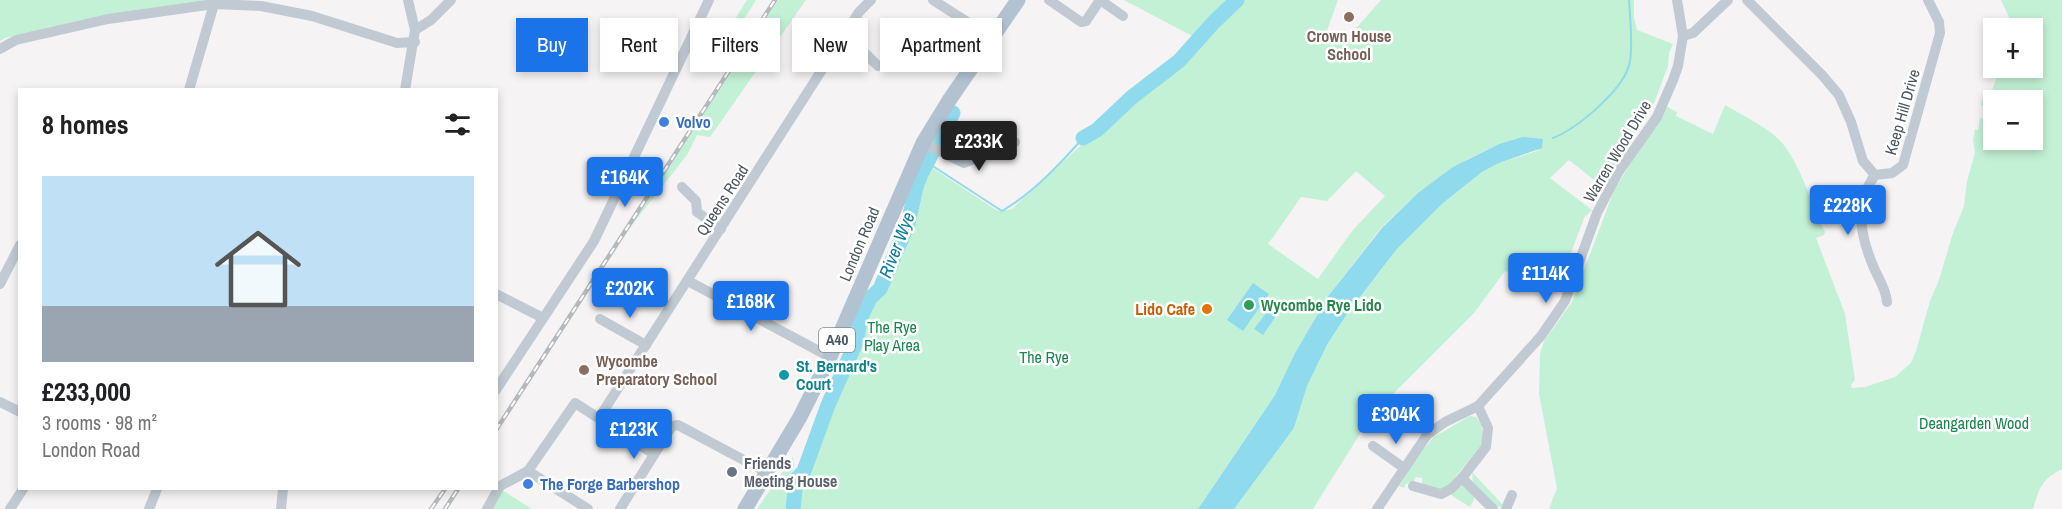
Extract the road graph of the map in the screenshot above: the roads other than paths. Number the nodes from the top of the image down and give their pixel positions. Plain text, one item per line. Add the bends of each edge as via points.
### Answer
1 (408, 0) edge
2 (451, 0) edge
3 (709, 0) edge
4 (871, 0) edge
5 (933, 0) edge
6 (1018, 0) edge
7 (1049, 0) edge
8 (1677, 0) edge
9 (1728, 0) edge
10 (1747, 0) edge
11 (1928, 0) edge
12 (214, 4) junction
13 (1123, 16) dead end
14 (855, 18) edge
15 (961, 18) edge
16 (1002, 23) edge
17 (415, 30) junction
18 (1683, 36) junction
19 (415, 42) junction
20 (0, 49) edge
21 (868, 56) edge
22 (878, 66) dead end
23 (822, 72) edge
24 (969, 72) edge
25 (190, 88) edge
26 (405, 88) edge
27 (1015, 142) dead end
28 (923, 143) junction
29 (1875, 175) junction
30 (682, 187) dead end
31 (721, 229) junction
32 (18, 249) edge
33 (688, 281) junction
34 (0, 284) edge
35 (498, 295) edge
36 (1887, 302) dead end
37 (543, 318) junction
38 (600, 319) dead end
39 (646, 345) junction
40 (830, 357) junction
41 (498, 387) edge
42 (0, 402) edge
43 (1478, 406) junction
44 (18, 411) edge
45 (599, 418) junction
46 (1373, 446) dead end
47 (654, 454) junction
48 (1404, 468) junction
49 (528, 471) junction
50 (768, 473) junction
51 (1462, 478) junction
52 (1413, 486) dead end
53 (22, 490) edge
54 (157, 490) edge
55 (284, 490) edge
56 (498, 490) edge
57 (498, 490) edge
58 (1512, 495) dead end
59 (10, 509) edge
60 (149, 509) edge
61 (281, 509) edge
62 (487, 509) edge
63 (588, 509) edge
64 (620, 509) edge
65 (745, 509) edge
66 (1377, 509) edge
67 (1493, 509) edge
68 (1506, 509) edge

1 - 17 street
2 - 17 street
3 - 37 street via 594,241
4 - 14 street, Queens Road
5 - 15 street
6 - 16 main road, London Road / A40
7 - 13 street via 1081,22 1086,21 1100,0
8 - 18 street, Warren Wood Drive
9 - 18 street via 1693,33
10 - 29 street, Keep Hill Drive via 1839,95 1863,161
11 - 29 street, Keep Hill Drive via 1940,33 1904,165 1892,173
12 - 19 street via 261,6 312,16 396,43
12 - 20 street via 108,19 16,40
12 - 25 street
17 - 19 street
18 - 43 street, Warren Wood Drive via 1678,66 1657,117 1619,171 1597,213 1565,300 1541,336
19 - 26 street
21 - 22 street
23 - 31 street, Queens Road
24 - 28 main road, London Road / A40
27 - 28 street via 964,163
28 - 40 main road, London Road / A40
29 - 36 street via 1862,198 1863,240 1887,293
30 - 31 street via 696,201 697,212
31 - 33 street, Queens Road
32 - 34 street
33 - 39 street, Queens Road
33 - 40 street
35 - 37 street
37 - 41 street
38 - 39 street
39 - 45 street, Queens Road
40 - 50 main road, London Road / A40
42 - 44 street
43 - 48 street, Warren Wood Drive via 1427,435
43 - 51 street via 1488,428 1486,447
45 - 47 street
45 - 49 street via 575,403
46 - 48 street
47 - 50 street via 672,426 678,424
47 - 64 street
48 - 66 street, Warren Wood Drive
49 - 57 street
49 - 63 street
50 - 65 main road, London Road / A40
51 - 52 street via 1442,494
51 - 67 street
53 - 59 street
54 - 60 street
55 - 61 street
56 - 62 street
58 - 68 street

